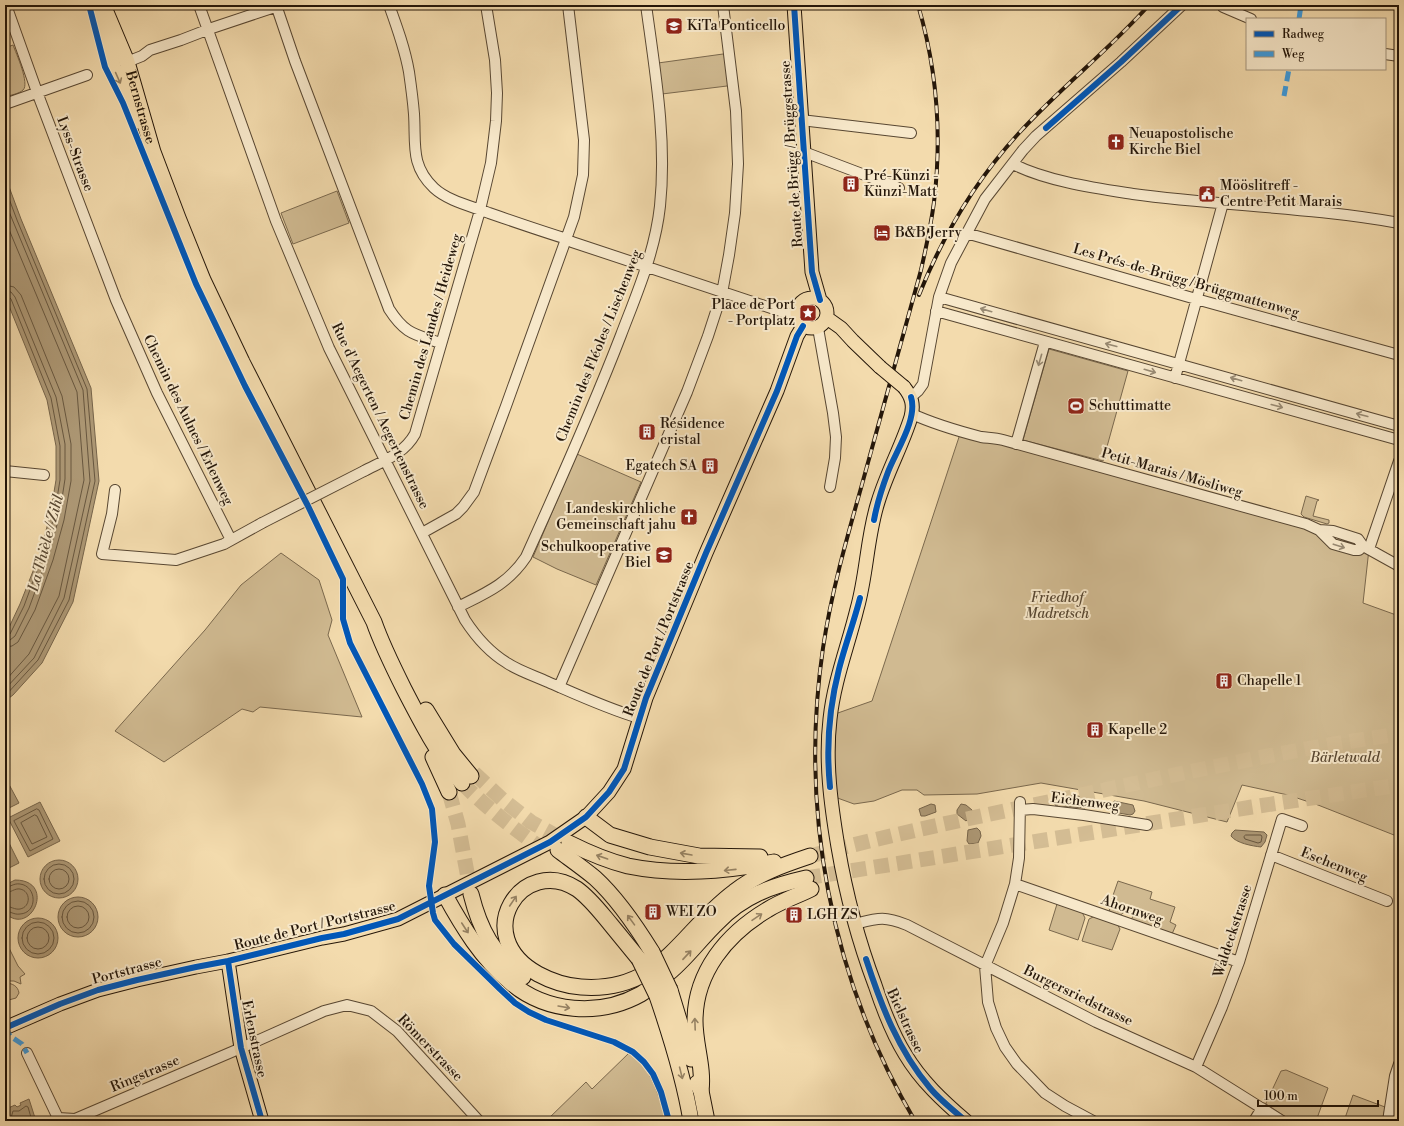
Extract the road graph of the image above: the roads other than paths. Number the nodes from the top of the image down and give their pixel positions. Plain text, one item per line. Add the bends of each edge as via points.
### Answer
1 (6, 5) edge
2 (96, 5) edge
3 (103, 5) edge
4 (199, 5) edge
5 (389, 5) edge
6 (486, 5) edge
7 (568, 5) edge
8 (646, 5) edge
9 (723, 5) edge
10 (794, 5) edge
11 (1182, 5) edge
12 (278, 6) edge
13 (1223, 7) dead end
14 (1249, 18) edge
15 (207, 30) junction
16 (105, 41) junction
17 (1386, 54) edge
18 (1399, 56) edge
19 (128, 62) junction
20 (87, 75) dead end
21 (37, 92) junction
22 (5, 104) edge
23 (802, 120) junction
24 (911, 133) dead end
25 (153, 152) junction
26 (804, 152) junction
27 (1012, 164) junction
28 (899, 188) dead end
29 (1223, 203) junction
30 (479, 210) junction
31 (1399, 223) edge
32 (966, 234) junction
33 (567, 239) junction
34 (647, 268) junction
35 (812, 272) junction
36 (722, 292) junction
37 (939, 297) junction
38 (1196, 299) junction
39 (803, 300) junction
40 (820, 300) junction
41 (936, 311) junction
42 (121, 312) joint
43 (800, 320) junction
44 (822, 323) junction
45 (1045, 342) junction
46 (440, 343) junction
47 (1399, 356) edge
48 (1178, 363) junction
49 (1175, 378) junction
50 (907, 392) junction
51 (912, 414) junction
52 (1399, 426) edge
53 (1399, 440) edge
54 (1016, 444) junction
55 (385, 460) junction
56 (1399, 461) edge
57 (5, 471) edge
58 (44, 475) dead end
59 (830, 487) dead end
60 (115, 490) dead end
61 (422, 533) junction
62 (231, 540) junction
63 (1366, 548) junction
64 (1399, 566) edge
65 (458, 607) junction
66 (374, 622) junction
67 (559, 687) junction
68 (413, 706) junction
69 (639, 718) junction
70 (449, 792) tunnel mouth
71 (590, 813) junction
72 (1147, 825) dead end
73 (1302, 826) dead end
74 (809, 853) junction
75 (1271, 855) junction
76 (1015, 884) junction
77 (471, 894) tunnel mouth
78 (445, 895) junction
79 (1387, 901) dead end
80 (855, 924) junction
81 (646, 955) junction
82 (228, 961) junction
83 (1239, 962) junction
84 (985, 966) junction
85 (662, 989) junction
86 (5, 1028) edge
87 (241, 1048) junction
88 (27, 1053) dead end
89 (1399, 1064) edge
90 (1196, 1068) junction
91 (702, 1091) junction
92 (1262, 1108) junction
93 (262, 1121) edge
94 (480, 1121) edge
95 (691, 1121) edge
96 (707, 1121) edge
97 (966, 1121) edge
98 (1093, 1121) edge
99 (1254, 1121) edge
100 (1282, 1121) edge
101 (1388, 1121) edge

1 - 21 street, Lyss-Strasse
2 - 16 highway, Bernstrasse
3 - 19 highway, Bernstrasse
4 - 15 street
5 - 30 street via 409,72 414,114 414,152 419,168 428,182 440,193
6 - 30 street, Chemin des Landes / Heideweg via 495,60 497,93 491,163
7 - 33 street via 583,128 584,162 578,201
8 - 34 street, Chemin des Fléoles / Lischenweg via 658,97 663,162 657,229
9 - 36 street via 736,108 738,164 734,220
10 - 23 main road, Route de Brügg / Brüggstrasse
11 - 27 street via 1046,128
12 - 15 street
12 - 46 street via 295,61 389,309 410,332
13 - 14 street
15 - 19 street via 150,50
15 - 55 street, Rue d'Aegerten / Aegertenstrasse via 276,220 329,348
16 - 19 highway via 116,54
16 -> 25 highway, Bernstrasse via 114,69
17 - 18 street
19 - 25 highway, Bernstrasse
20 - 21 street
21 - 22 street
21 - 42 street, Lyss-Strasse
23 - 24 street
23 - 26 main road, Route de Brügg / Brüggstrasse
25 - 66 highway via 220,318
26 - 28 street
26 - 35 main road, Route de Brügg / Brüggstrasse
27 - 29 street via 1095,188 1171,199
27 - 32 street via 985,198
29 - 31 street
29 - 38 street
30 - 33 street
30 - 46 street, Chemin des Landes / Heideweg
32 - 37 street via 951,263
32 - 38 street, Les Prés-de-Brügg / Brüggmattenweg
33 - 34 street
33 - 61 street via 474,492 456,514
34 - 36 street
34 - 65 street, Chemin des Fléoles / Lischenweg via 612,359 526,557 499,586
35 - 39 main road, Route de Brügg / Brüggstrasse
35 - 40 main road, Route de Brügg / Brüggstrasse
36 - 43 street via 792,315
36 - 67 street via 687,392
37 - 41 street
48 -> 37 street
38 - 47 street, Les Prés-de-Brügg / Brüggmattenweg
38 - 48 street
39 - 40 main road
39 - 43 main road via 798,307
40 - 44 main road via 826,306 828,314
41 - 45 street
41 - 50 street via 923,384 918,391
42 - 62 street, Chemin des Aulnes / Erlenweg via 157,392
43 - 44 main road via 808,328
43 - 69 main road, Route de Port / Portstrasse via 797,336 777,391 687,599
44 - 50 main road, bridge via 841,328
44 - 59 street via 836,436
45 -> 49 street
45 -> 54 street
46 - 55 street, Chemin des Landes / Heideweg via 415,434 407,445
48 - 49 street
52 -> 48 street
49 -> 53 street
50 - 51 main road via 913,406
51 - 54 street, Petit-Marais / Mösliweg via 960,431
51 - 80 main road, Bielstrasse via 877,503 862,590 831,713 828,771 833,815
54 - 63 street, Petit-Marais / Mösliweg via 1306,524 1319,530 1334,544 1354,550
55 - 61 street, Rue d'Aegerten / Aegertenstrasse
55 - 62 street, Chemin des Landes / Heideweg, bridge
56 - 63 street
57 - 58 street
60 - 62 street, Chemin des Landes / Heideweg via 102,554 176,560
61 - 65 street, Rue d'Aegerten / Aegertenstrasse
63 - 64 street
65 - 67 street, Rue d'Aegerten / Aegertenstrasse via 471,630 496,655 508,664
66 - 68 highway via 381,643
66 - 68 highway via 441,736 469,777 436,749
67 - 69 street, Rue d'Aegerten / Aegertenstrasse
68 - 70 highway via 424,738
69 - 71 main road, Route de Port / Portstrasse via 624,769 609,792
74 -> 71 highway via 752,858 699,856 650,847 610,835
71 - 78 main road, Route de Port / Portstrasse via 550,842
72 - 76 street, Eichenweg via 1020,806 1019,858
73 - 75 street, Waldeckstrasse via 1282,819
74 -> 81 highway via 736,869 676,872 628,866 592,853 559,849 607,890 625,912
74 -> 81 highway via 762,874 720,902 661,964 627,982 609,986 570,986 544,977 523,965 507,941 505,927 508,909 517,895 532,884 549,881 567,884 583,894
75 - 79 street, Eschenweg
75 - 83 street, Waldeckstrasse
76 - 83 street, Ahornweg
76 - 84 street via 1003,923
77 - 85 highway via 481,926 497,952 524,977 541,986 567,995 597,997
78 - 82 main road, Route de Port / Portstrasse via 398,919 377,926
78 -> 85 highway via 493,966 518,988 543,1002 569,1008 600,1008
80 - 84 street, Burgersriedstrasse via 885,918 896,921
80 - 97 main road, Bielstrasse via 886,1016 905,1054 931,1089
81 - 85 highway, bridge
82 - 86 main road, Portstrasse via 98,990
82 - 87 main road, Erlenstrasse
83 - 90 street, Waldeckstrasse
84 - 90 street, Burgersriedstrasse via 1096,1022
84 - 98 street via 988,1002 1005,1047 1017,1064 1045,1093
85 - 91 highway via 688,1048 696,1081
85 - 91 highway via 666,976 718,921 748,898 776,885 809,883 733,935 710,964 696,1001 695,1022 703,1080
85 -> 95 highway
87 - 88 street, Ringstrasse via 75,1119 58,1118
87 - 93 main road, Erlenstrasse
87 - 94 street, Römerstrasse via 324,1011 347,1005 371,1011 397,1031
89 - 101 street
90 - 92 street, Burgersriedstrasse
91 - 96 highway
92 - 99 street
92 - 100 street, Burgersriedstrasse

